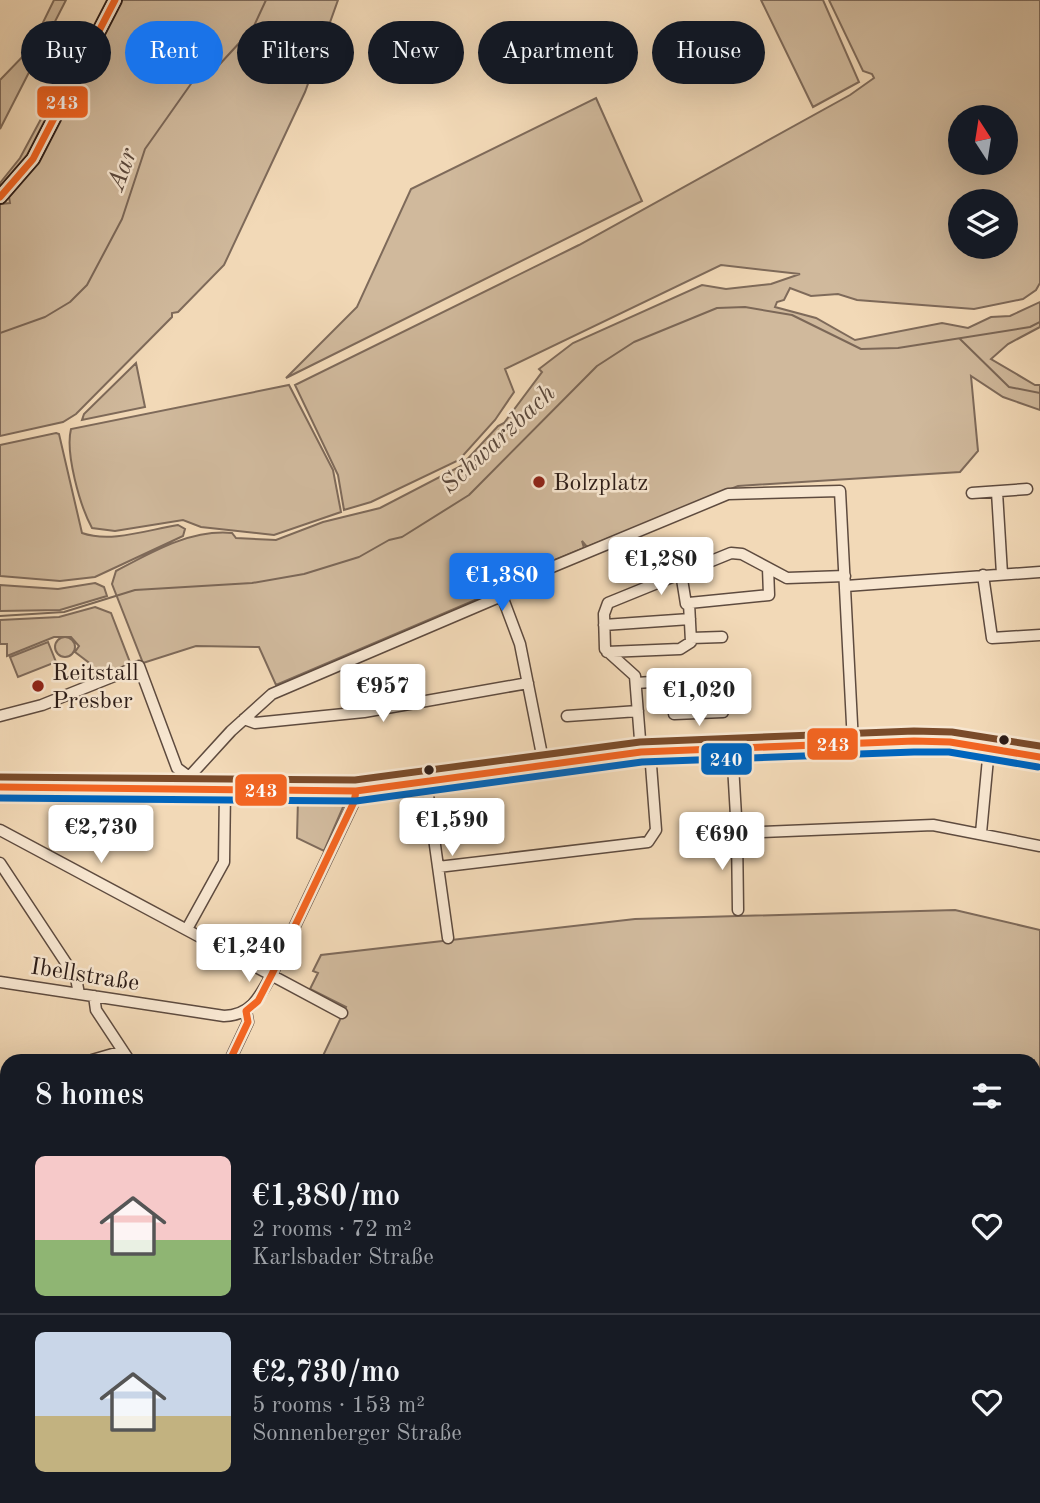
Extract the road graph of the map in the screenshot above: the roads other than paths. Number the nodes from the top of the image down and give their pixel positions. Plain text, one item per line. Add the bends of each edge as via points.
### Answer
1 (115, 0) edge
2 (0, 197) edge
3 (1027, 489) dead end
4 (997, 492) junction
5 (972, 493) dead end
6 (768, 568) junction
7 (1040, 572) edge
8 (681, 573) junction
9 (1002, 574) junction
10 (983, 575) junction
11 (845, 581) junction
12 (502, 596) junction
13 (689, 603) junction
14 (690, 619) junction
15 (604, 625) junction
16 (1040, 635) edge
17 (722, 637) dead end
18 (691, 638) junction
19 (607, 652) junction
20 (672, 679) junction
21 (636, 683) junction
22 (528, 684) junction
23 (638, 711) junction
24 (0, 716) edge
25 (567, 716) dead end
26 (244, 719) junction
27 (853, 743) junction
28 (732, 748) junction
29 (989, 748) junction
30 (646, 752) junction
31 (1040, 757) edge
32 (544, 765) junction
33 (189, 777) junction
34 (426, 781) junction
35 (0, 787) edge
36 (186, 790) junction
37 (225, 791) junction
38 (356, 791) junction
39 (0, 830) edge
40 (737, 833) junction
41 (981, 833) junction
42 (1040, 846) edge
43 (0, 863) edge
44 (438, 867) junction
45 (4, 876) edge
46 (738, 910) dead end
47 (187, 929) junction
48 (448, 938) dead end
49 (272, 974) junction
50 (0, 982) edge
51 (79, 994) junction
52 (94, 996) junction
53 (246, 1011) junction
54 (342, 1013) dead end
55 (125, 1054) edge
56 (233, 1054) edge

1 - 2 main road via 33,159
3 - 4 street
4 - 5 street
4 - 9 street
6 - 8 street via 730,553
6 - 11 street via 796,579
6 - 13 street via 769,595
7 - 9 street
8 - 13 street
8 - 15 street via 611,601 604,609
9 - 10 street
10 - 11 street
10 - 16 street via 992,638
11 - 12 street via 839,491 728,494 545,570
11 - 27 street
12 - 22 street via 520,644
12 - 26 street via 272,694
13 - 14 street
14 - 15 street
14 - 18 street
15 - 19 street
17 - 18 street
18 - 19 street via 680,649
19 - 21 street via 631,669
20 - 20 street via 726,677 723,712 674,714
20 - 21 street
21 - 23 street
22 - 26 street via 346,715 255,723
22 - 32 street
23 - 25 street
23 - 30 street
24 - 33 street via 42,705 139,666 177,768
26 - 33 street
27 - 28 main road
27 - 29 main road via 933,741
28 - 30 main road
28 - 40 street
29 - 31 main road
29 - 41 street
30 - 32 main road
30 - 44 street via 656,830 648,842
32 - 34 main road
33 - 36 street
34 - 38 main road
34 - 44 street
35 - 36 main road
36 - 37 main road
37 - 38 main road
37 - 47 street via 224,862
38 - 49 street
39 - 47 street
40 - 41 street via 933,825
40 - 46 street
41 - 42 street
43 - 45 street
44 - 48 street
45 - 51 street via 76,978
47 - 49 street
49 - 53 street
49 - 54 street
50 - 51 street, Ibellstraße
51 - 52 street, Ibellstraße
52 - 53 street, Ibellstraße via 224,1016
52 - 55 street via 96,1010
53 - 56 street via 248,1022

